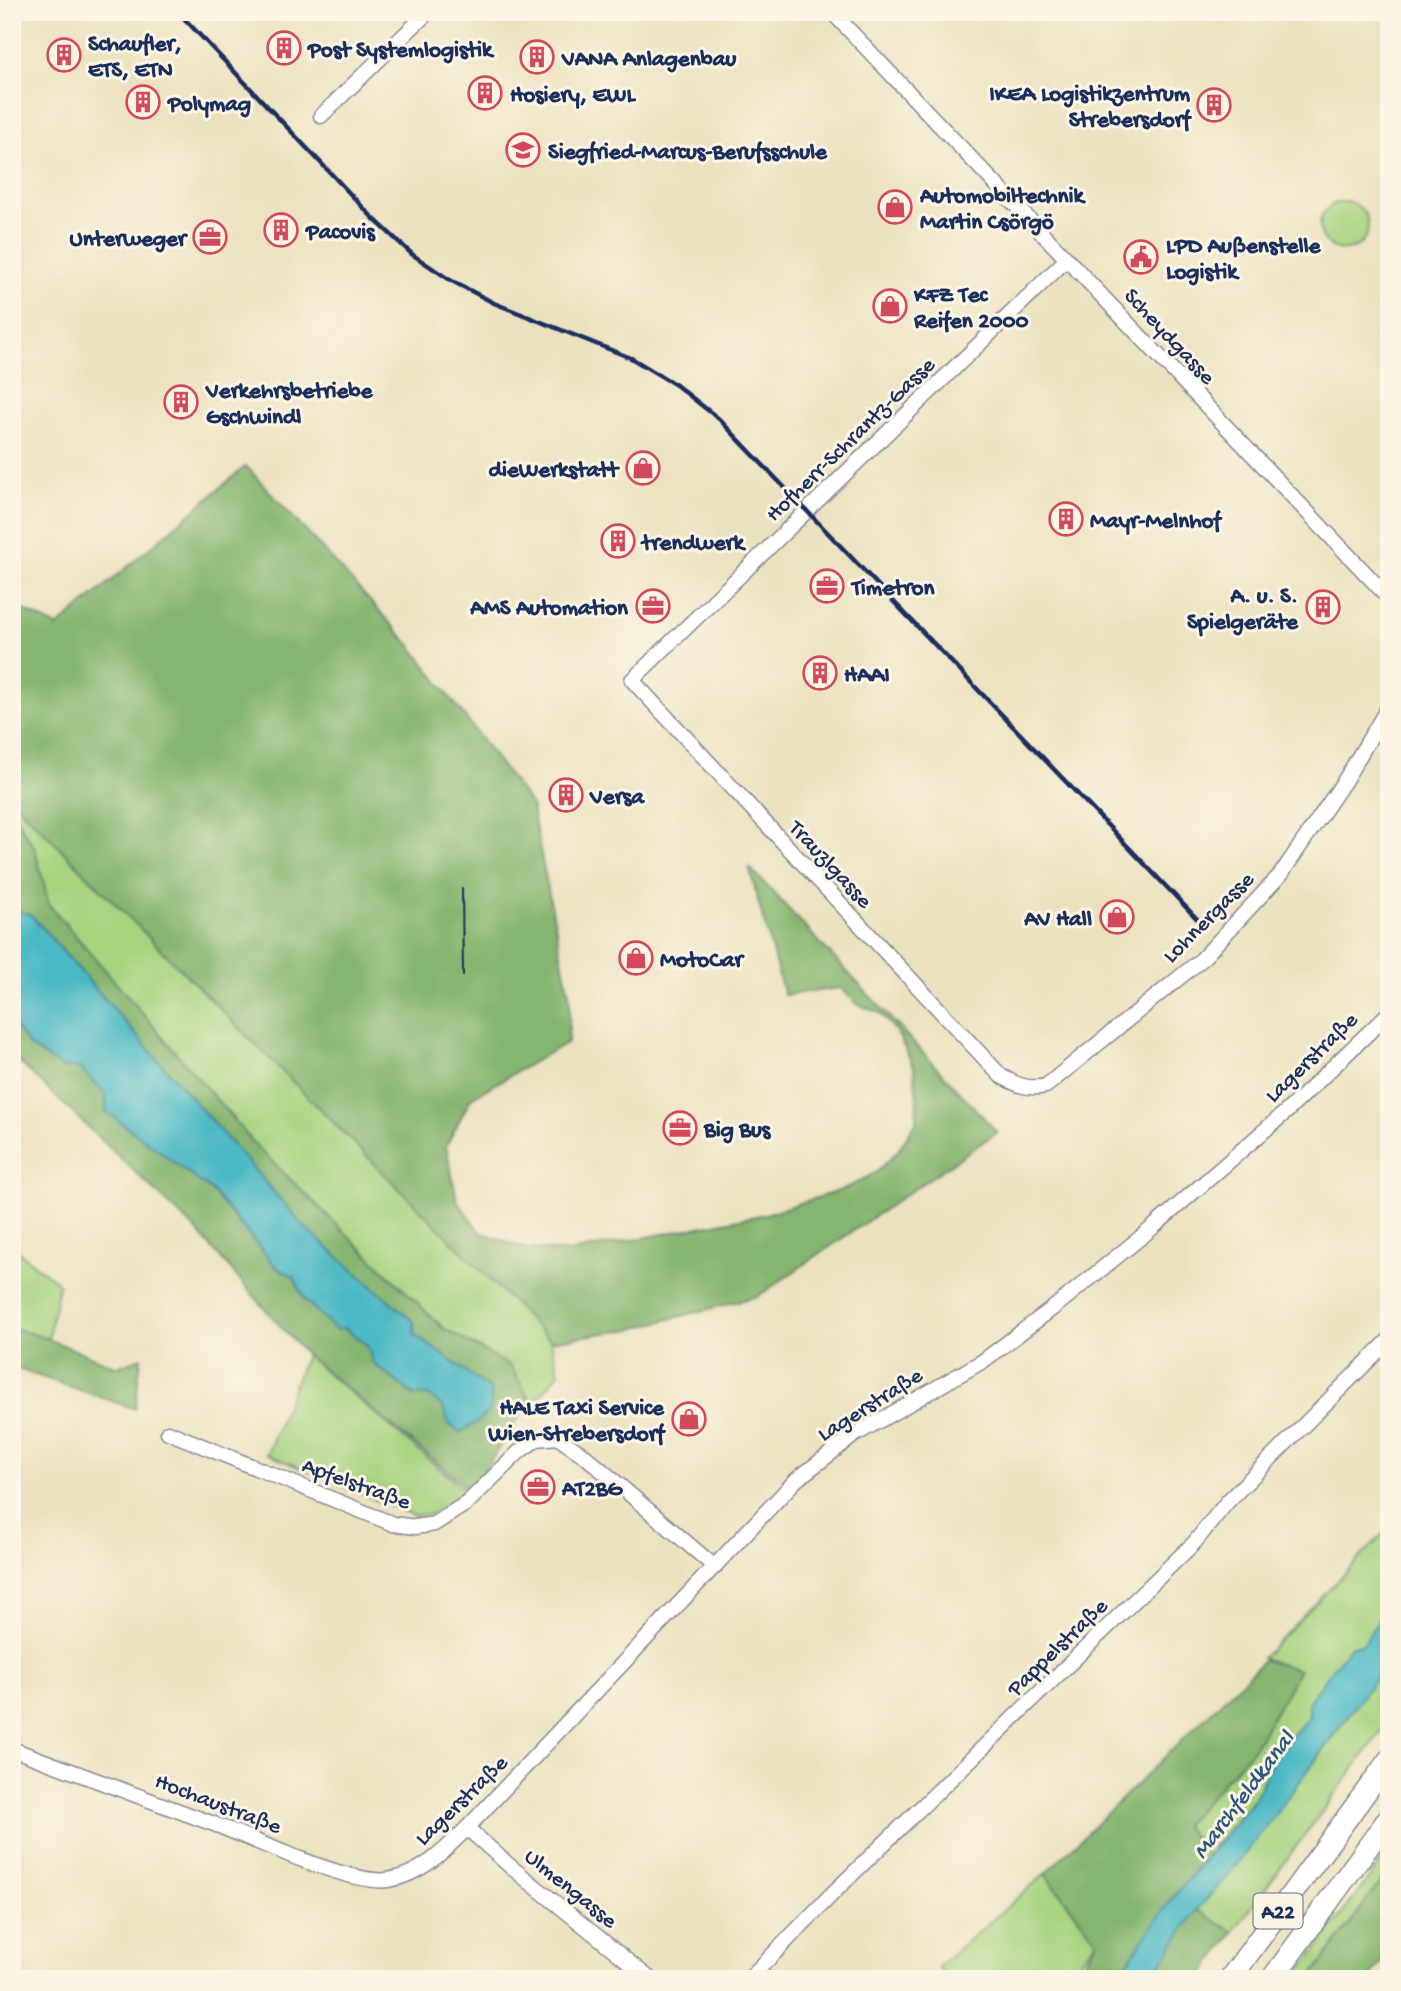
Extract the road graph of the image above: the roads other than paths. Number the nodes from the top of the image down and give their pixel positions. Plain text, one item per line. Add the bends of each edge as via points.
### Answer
1 (428, 12) edge
2 (832, 12) edge
3 (321, 116) dead end
4 (1067, 259) junction
5 (1389, 598) edge
6 (632, 680) joint
7 (1389, 706) edge
8 (1389, 1013) edge
9 (1001, 1076) joint
10 (1389, 1340) edge
11 (168, 1432) dead end
12 (715, 1567) junction
13 (12, 1749) edge
14 (1389, 1759) edge
15 (1389, 1818) edge
16 (467, 1828) junction
17 (412, 1873) joint
18 (650, 1979) edge
19 (749, 1979) edge
20 (1230, 1979) edge
21 (1272, 1979) edge

1 - 3 street
2 - 4 street, Scheydgasse
4 - 5 street, Scheydgasse
4 - 6 street, Hofherr-Schrantz-Gasse
6 - 9 street, Trauzlgasse
7 - 9 street, Lohnergasse via 1281,874 1201,960 1046,1086 1025,1088
8 - 12 street, Lagerstraße via 1287,1111 1151,1229 983,1362 853,1436 796,1480
10 - 19 street, Pappelstraße via 1228,1501 1194,1543
11 - 12 street, Apfelstraße via 393,1524 416,1527 435,1524 467,1503 537,1439 557,1437
12 - 16 street, Lagerstraße
13 - 17 street, Hochaustraße via 365,1880
14 - 20 highway, A22
15 - 21 highway, A22
16 - 17 street, Lagerstraße
16 - 18 street, Ulmengasse

